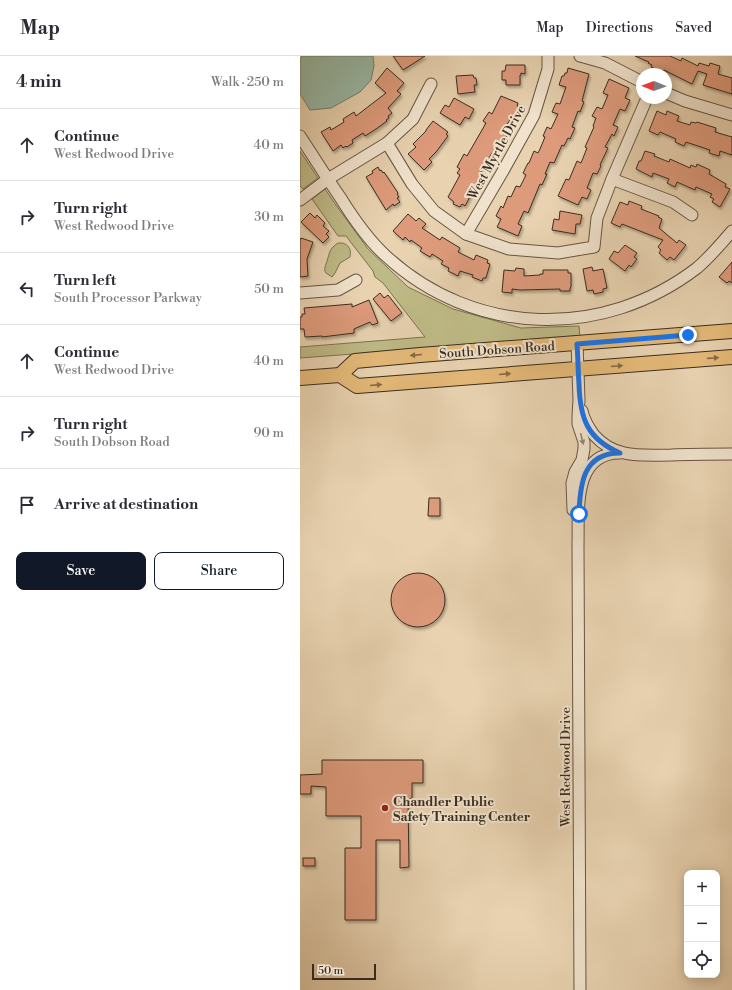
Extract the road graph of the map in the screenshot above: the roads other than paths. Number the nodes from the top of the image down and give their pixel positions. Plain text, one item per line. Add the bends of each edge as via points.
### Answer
1 (548, 56) edge
2 (580, 56) edge
3 (636, 79) edge
4 (431, 84) dead end
5 (672, 96) edge
6 (643, 104) edge
7 (732, 115) edge
8 (300, 136) edge
9 (387, 143) junction
10 (328, 179) junction
11 (612, 179) junction
12 (300, 200) edge
13 (692, 215) dead end
14 (732, 231) edge
15 (466, 234) junction
16 (356, 280) dead end
17 (300, 293) edge
18 (732, 331) edge
19 (577, 344) junction
20 (732, 357) edge
21 (578, 368) junction
22 (340, 375) junction
23 (300, 378) edge
24 (579, 400) junction
25 (620, 453) junction
26 (732, 454) edge
27 (578, 545) junction
28 (580, 990) edge

1 - 15 street, West Myrtle Drive via 548,69 534,115
2 - 3 street via 605,62
4 - 9 street via 413,118
5 - 7 street
6 - 11 street
8 - 10 street
9 - 10 street
9 - 15 street via 412,184 434,211
10 - 12 street
10 - 14 street via 352,216 379,249 417,282 465,306 521,318 576,318 606,313 636,303 697,268
11 - 13 street via 673,202
11 - 15 street via 597,218 594,247 558,253 509,249
16 - 17 street via 338,290
18 - 19 main road, South Dobson Road
19 - 21 street, West Redwood Drive
19 -> 22 main road, South Dobson Road via 355,361
21 -> 20 main road, South Dobson Road
22 -> 21 main road, South Dobson Road via 357,386
21 - 24 street, West Redwood Drive
22 - 23 main road
24 - 25 street via 592,433 603,444
24 -> 27 street, West Redwood Drive via 578,424 584,442 584,454 572,483
25 - 26 street
25 - 27 street, West Redwood Drive via 600,457 586,472 580,491
27 - 28 street, West Redwood Drive

